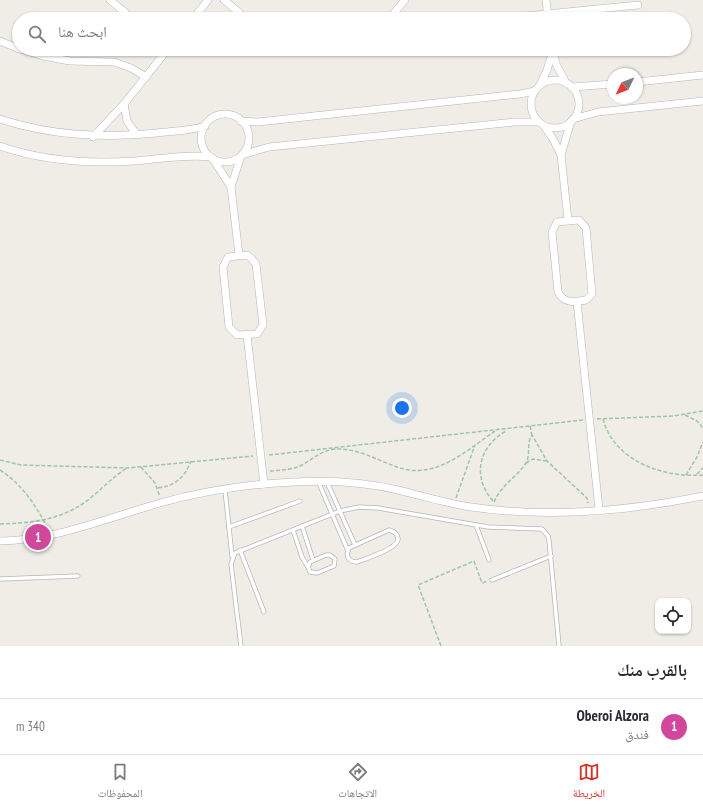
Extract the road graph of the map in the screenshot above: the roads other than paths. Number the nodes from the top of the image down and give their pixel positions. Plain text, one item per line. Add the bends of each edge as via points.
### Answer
1 (110, 0) edge
2 (208, 0) edge
3 (224, 0) edge
4 (405, 0) edge
5 (546, 0) edge
6 (629, 3) edge
7 (638, 5) dead end
8 (125, 12) edge
9 (198, 12) edge
10 (239, 12) edge
11 (395, 12) edge
12 (548, 12) edge
13 (573, 12) edge
14 (0, 41) edge
15 (12, 46) edge
16 (45, 56) edge
17 (162, 56) edge
18 (551, 56) edge
19 (554, 56) edge
20 (703, 75) edge
21 (146, 77) junction
22 (643, 81) edge
23 (607, 84) edge
24 (569, 85) junction
25 (537, 88) junction
26 (703, 101) edge
27 (124, 104) junction
28 (0, 119) edge
29 (572, 120) junction
30 (241, 121) junction
31 (541, 123) junction
32 (205, 126) junction
33 (137, 135) junction
34 (93, 137) junction
35 (0, 146) edge
36 (242, 155) junction
37 (561, 155) junction
38 (212, 158) junction
39 (231, 187) junction
40 (568, 220) junction
41 (239, 256) junction
42 (577, 302) junction
43 (247, 335) junction
44 (326, 481) junction
45 (318, 482) junction
46 (264, 484) junction
47 (225, 490) junction
48 (703, 496) edge
49 (300, 501) dead end
50 (599, 509) junction
51 (340, 511) junction
52 (332, 515) junction
53 (476, 525) junction
54 (302, 526) junction
55 (229, 527) junction
56 (293, 530) junction
57 (0, 541) edge
58 (355, 545) junction
59 (240, 550) junction
60 (348, 551) junction
61 (551, 556) junction
62 (232, 557) junction
63 (313, 560) junction
64 (489, 560) dead end
65 (308, 567) junction
66 (78, 576) dead end
67 (0, 580) edge
68 (492, 580) road end
69 (264, 612) dead end
70 (241, 646) edge
71 (559, 646) edge

1 - 8 street
2 - 9 street
3 - 10 street
4 - 11 street
5 - 12 street
6 - 7 street
6 - 13 street
14 - 15 street
16 - 21 street via 120,63
17 - 21 street
18 - 25 street via 548,70
19 - 24 street
20 - 22 street
21 - 27 street
23 - 24 street
24 - 25 street via 552,80
24 - 29 street via 576,94 578,103
25 - 30 street via 520,94 262,122
25 - 31 street via 531,99 531,107 534,116
26 - 29 street via 598,112
27 - 33 street via 127,121
27 - 34 street
28 - 34 street via 39,130
29 - 31 street via 557,128
29 - 37 street
30 - 32 street via 229,115 222,115 210,120
30 - 36 street via 247,128 249,138 248,147
31 - 36 street via 514,122 269,147
31 - 37 street
32 - 33 street
32 - 38 street via 202,142
33 - 34 street
35 - 38 street via 38,156 101,163 195,156
36 - 38 street via 228,162
36 - 39 street
37 - 40 street
38 - 39 street
39 - 41 street
40 - 42 street via 579,220 586,228 592,294 586,300
40 - 42 street via 557,222 552,232 557,288 563,300
41 - 43 street via 250,257 257,268 263,325 257,334
41 - 43 street via 228,257 223,267 229,327 237,335
42 - 50 street
43 - 46 street
44 - 45 street
44 - 50 street via 385,487 454,504 492,510 538,512
44 - 51 lane
45 - 46 street
45 - 52 lane
46 - 47 street
47 - 55 lane
47 - 57 street via 161,503 65,532
48 - 50 street
49 - 55 lane
51 - 52 lane
51 - 53 lane via 359,507 378,508
51 - 58 lane
52 - 54 lane
52 - 60 lane
53 - 61 lane via 542,529 548,536
53 - 64 lane
54 - 56 lane
54 - 63 lane
55 - 62 lane
56 - 59 lane
56 - 65 lane
58 - 60 lane
58 - 60 lane via 389,530 398,536 395,546 357,562 348,558
59 - 62 lane
59 - 69 lane
61 - 68 lane
61 - 71 lane
62 - 70 lane
63 - 65 lane
63 - 65 lane via 330,555 335,559 335,563 331,568 315,574 310,572
66 - 67 lane

